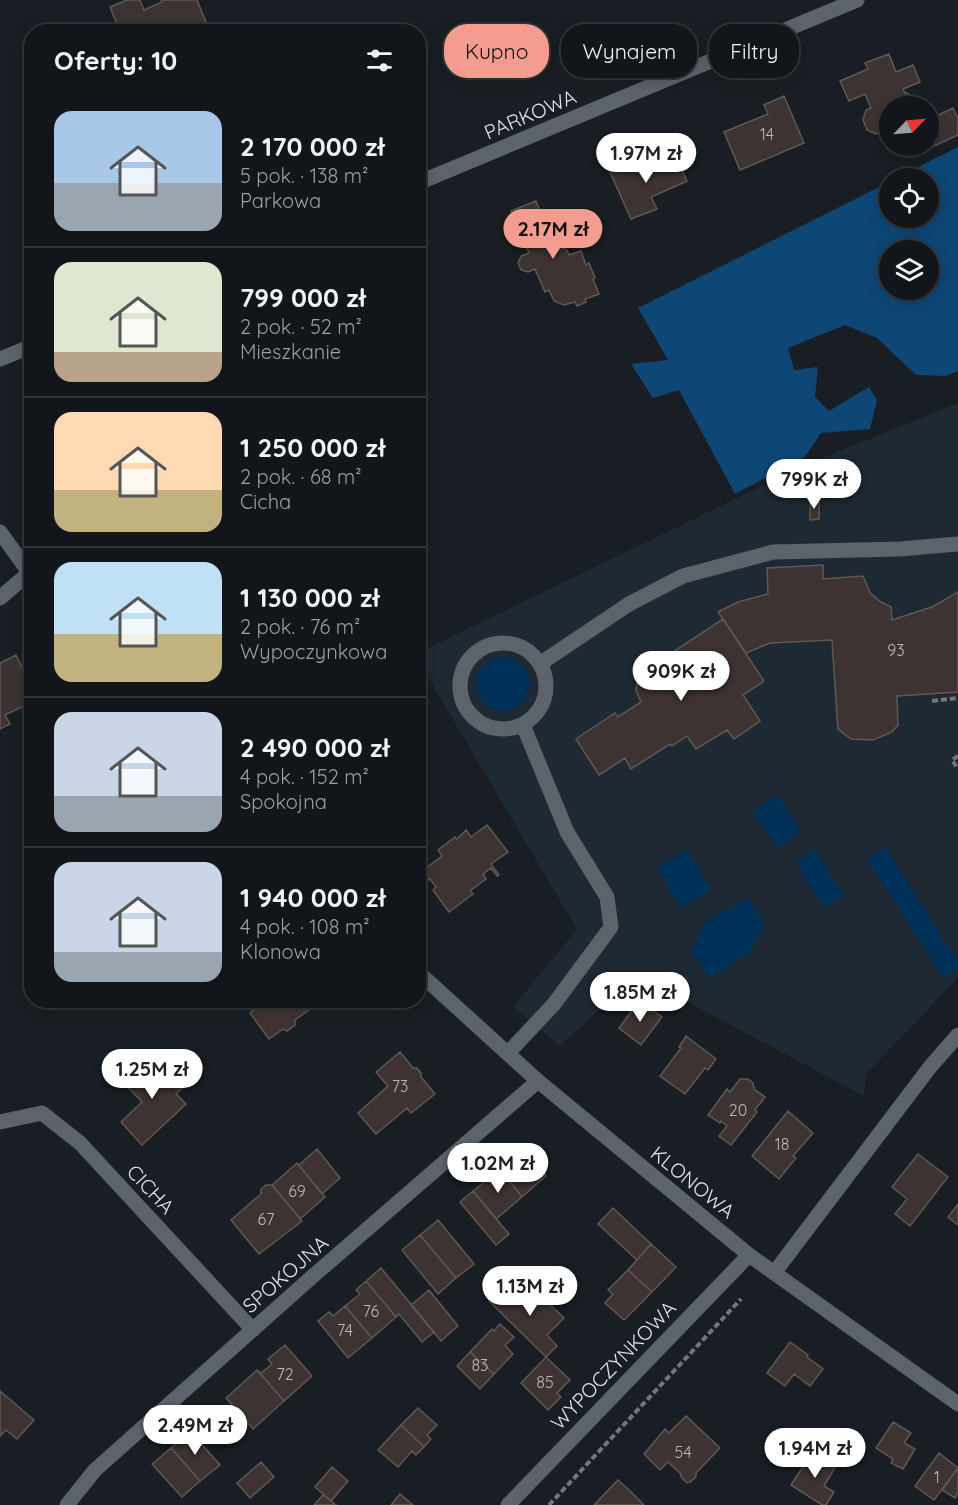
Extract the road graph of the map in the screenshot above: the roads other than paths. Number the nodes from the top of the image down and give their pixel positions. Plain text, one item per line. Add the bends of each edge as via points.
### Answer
1 (857, 0) edge
2 (426, 180) edge
3 (24, 349) edge
4 (0, 359) edge
5 (0, 532) edge
6 (958, 544) edge
7 (24, 566) edge
8 (24, 579) edge
9 (0, 598) edge
10 (541, 663) junction
11 (523, 725) junction
12 (426, 979) edge
13 (958, 1035) edge
14 (508, 1053) junction
15 (538, 1081) junction
16 (0, 1122) edge
17 (749, 1255) junction
18 (774, 1273) junction
19 (253, 1330) junction
20 (958, 1404) edge
21 (67, 1505) edge
22 (508, 1505) edge

1 - 2 street, PARKOWA
3 - 4 street
5 - 7 street
6 - 10 street via 772,552 683,576 629,604
8 - 9 street
10 - 11 street via 547,692 535,717
10 - 11 street via 519,645 490,644 477,650 461,674 463,703 471,715 495,729
11 - 14 street via 567,832 607,897 611,927 554,1004
12 - 14 street, KLONOWA
13 - 18 street
14 - 15 street, KLONOWA
15 - 17 street, KLONOWA
15 - 19 street, SPOKOJNA
16 - 19 street, CICHA via 42,1113 80,1143
17 - 18 street, KLONOWA
17 - 22 street, WYPOCZYNKOWA
18 - 20 street, KLONOWA
19 - 21 street, SPOKOJNA via 95,1470

